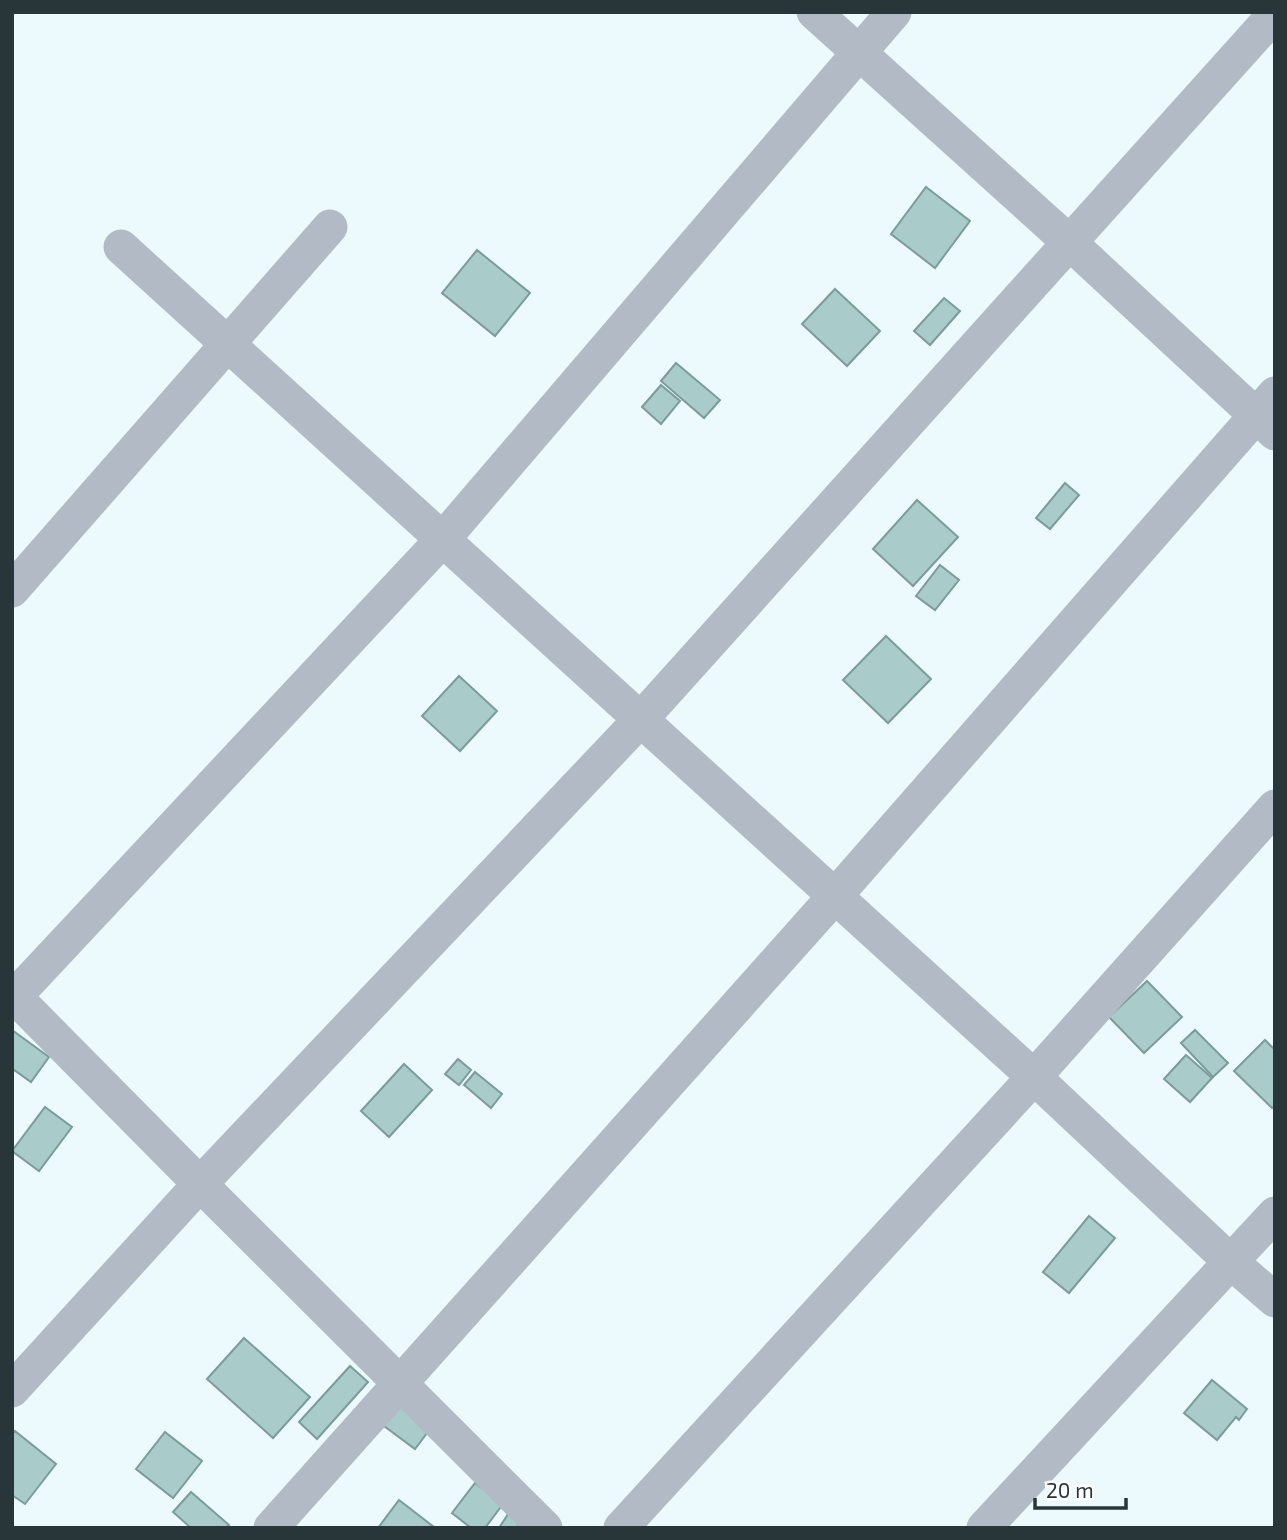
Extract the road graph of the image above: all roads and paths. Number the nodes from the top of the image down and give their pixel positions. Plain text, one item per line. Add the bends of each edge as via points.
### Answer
1 (814, 12) edge
2 (894, 12) edge
3 (1275, 14) edge
4 (859, 53) junction
5 (330, 227) dead end
6 (1069, 242) junction
7 (121, 247) dead end
8 (229, 344) junction
9 (1268, 414) edge
10 (443, 539) junction
11 (12, 590) edge
12 (641, 719) junction
13 (1275, 807) edge
14 (835, 896) junction
15 (14, 995) edge
16 (1034, 1077) junction
17 (200, 1184) junction
18 (1275, 1214) edge
19 (1231, 1262) junction
20 (1275, 1300) edge
21 (399, 1383) junction
22 (12, 1390) edge
23 (271, 1528) edge
24 (545, 1528) edge
25 (621, 1528) edge
26 (984, 1528) edge

1 - 4 street
2 - 4 street
3 - 6 street
4 - 6 street
4 - 10 street
5 - 8 street
6 - 9 street
6 - 12 street
7 - 8 street
8 - 10 street
8 - 11 street
9 - 14 street
10 - 12 street
10 - 15 street
12 - 14 street
12 - 17 street
13 - 16 street
14 - 16 street
14 - 21 street
15 - 17 street
16 - 19 street
16 - 25 street
17 - 21 street
17 - 22 street
18 - 19 street
19 - 20 street
19 - 26 street
21 - 23 street
21 - 24 street

